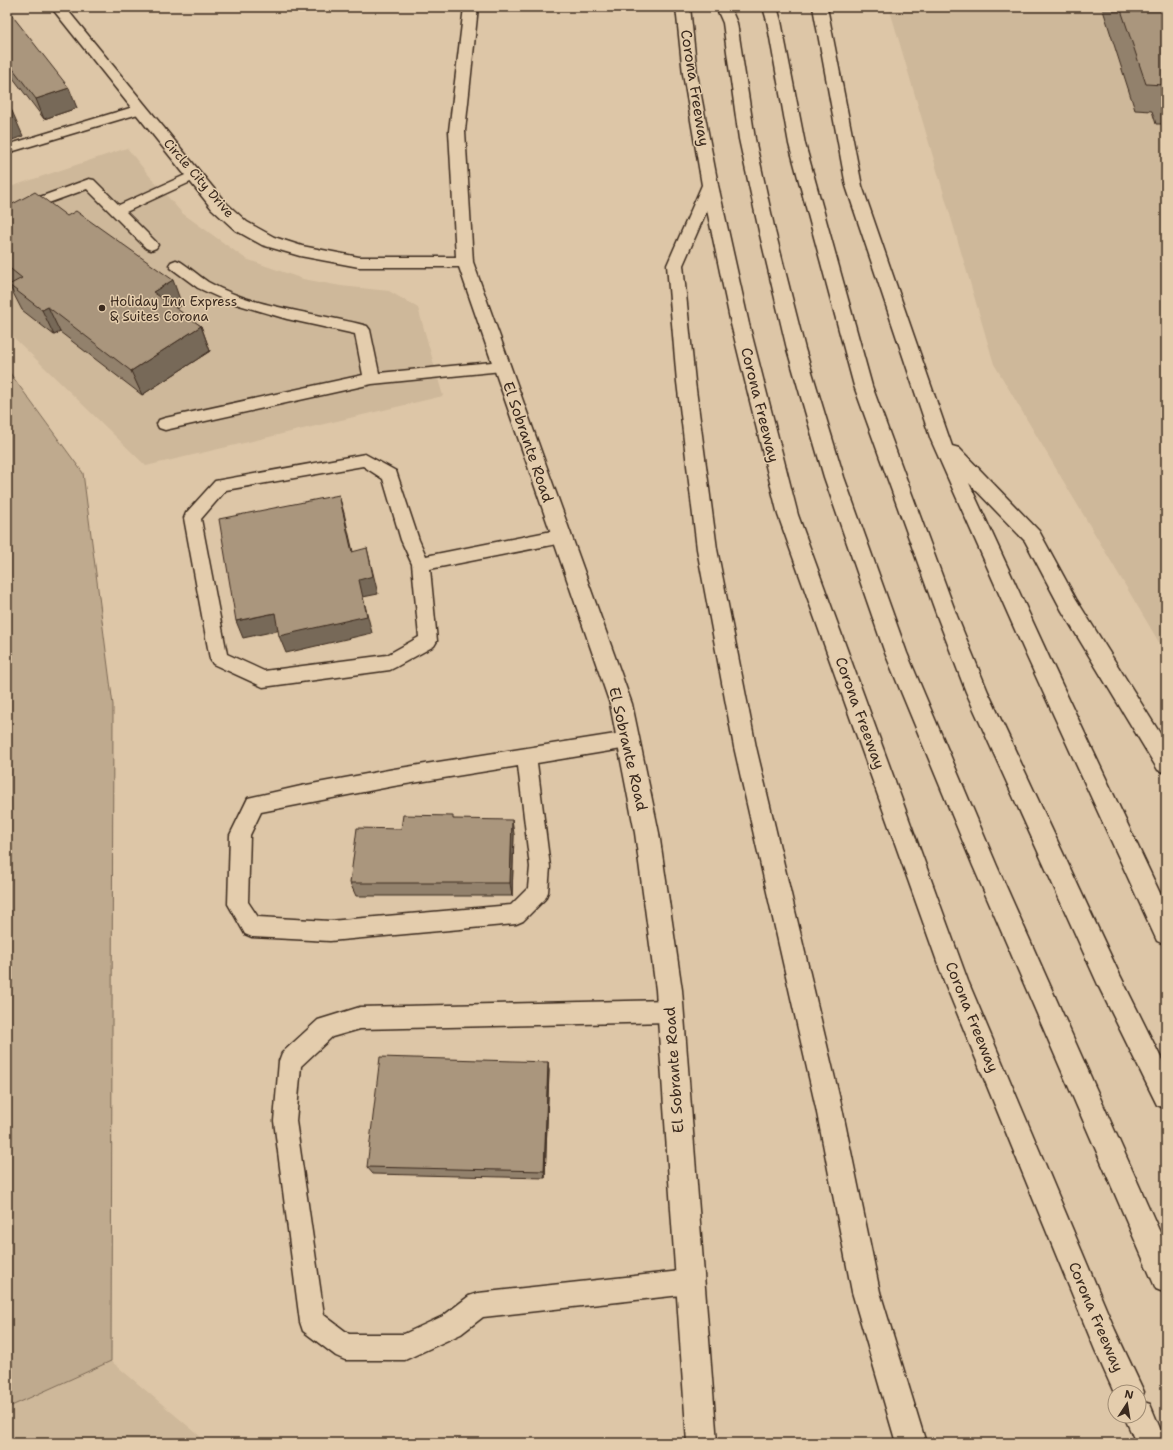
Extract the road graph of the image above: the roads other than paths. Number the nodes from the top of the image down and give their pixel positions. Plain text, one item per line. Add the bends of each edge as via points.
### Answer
1 (58, 7) edge
2 (471, 7) edge
3 (683, 7) edge
4 (820, 7) edge
5 (729, 12) edge
6 (774, 12) edge
7 (140, 109) junction
8 (7, 150) edge
9 (194, 175) junction
10 (710, 185) junction
11 (117, 211) junction
12 (7, 214) edge
13 (151, 245) dead end
14 (465, 262) junction
15 (176, 265) dead end
16 (502, 366) junction
17 (372, 379) junction
18 (164, 424) dead end
19 (940, 440) junction
20 (562, 536) junction
21 (421, 564) junction
22 (628, 740) junction
23 (526, 756) junction
24 (1166, 763) edge
25 (1166, 933) edge
26 (670, 1011) junction
27 (1166, 1096) edge
28 (1166, 1279) edge
29 (690, 1282) junction
30 (1125, 1384) edge
31 (1143, 1424) edge
32 (702, 1443) edge
33 (911, 1443) edge
34 (1152, 1443) edge

1 - 7 main road, Circle City Drive
2 - 14 main road, El Sobrante Road via 457,130
3 - 10 main road, Corona Freeway via 690,74
4 - 19 main road via 854,186
5 - 28 main road via 747,139 767,231 796,349 837,485 899,660 985,866
6 - 27 main road via 797,144 863,386 947,616 981,699 1108,978
7 - 8 lane
7 - 9 main road, Circle City Drive
9 - 11 lane
9 - 14 main road, Circle City Drive via 218,205 241,226 268,241 359,262
10 - 30 main road, Corona Freeway via 740,324 788,515 956,981
10 - 33 main road via 675,265 686,382 707,549 745,747 829,1108 866,1292
11 - 12 lane via 90,183
11 - 13 lane
14 - 16 main road, El Sobrante Road
15 - 17 lane via 203,285 234,300 362,330
16 - 17 lane
16 - 20 main road, El Sobrante Road
17 - 18 lane
19 - 24 main road via 1032,536 1069,604
19 - 25 main road
20 - 21 lane
20 - 22 main road, El Sobrante Road via 620,704
21 - 21 lane via 410,540 390,475 366,460 221,485 192,518 219,659 263,679 390,662 428,641
22 - 23 lane
22 - 26 main road, El Sobrante Road via 647,833
23 - 23 lane via 334,787 254,804 240,835 238,904 252,927 330,931 516,914 538,892 540,867
26 - 29 main road, El Sobrante Road
26 - 29 lane via 360,1018 326,1028 290,1061 285,1121 312,1322 345,1347 405,1347 452,1325 478,1304
29 - 32 main road, El Sobrante Road
31 - 34 main road

